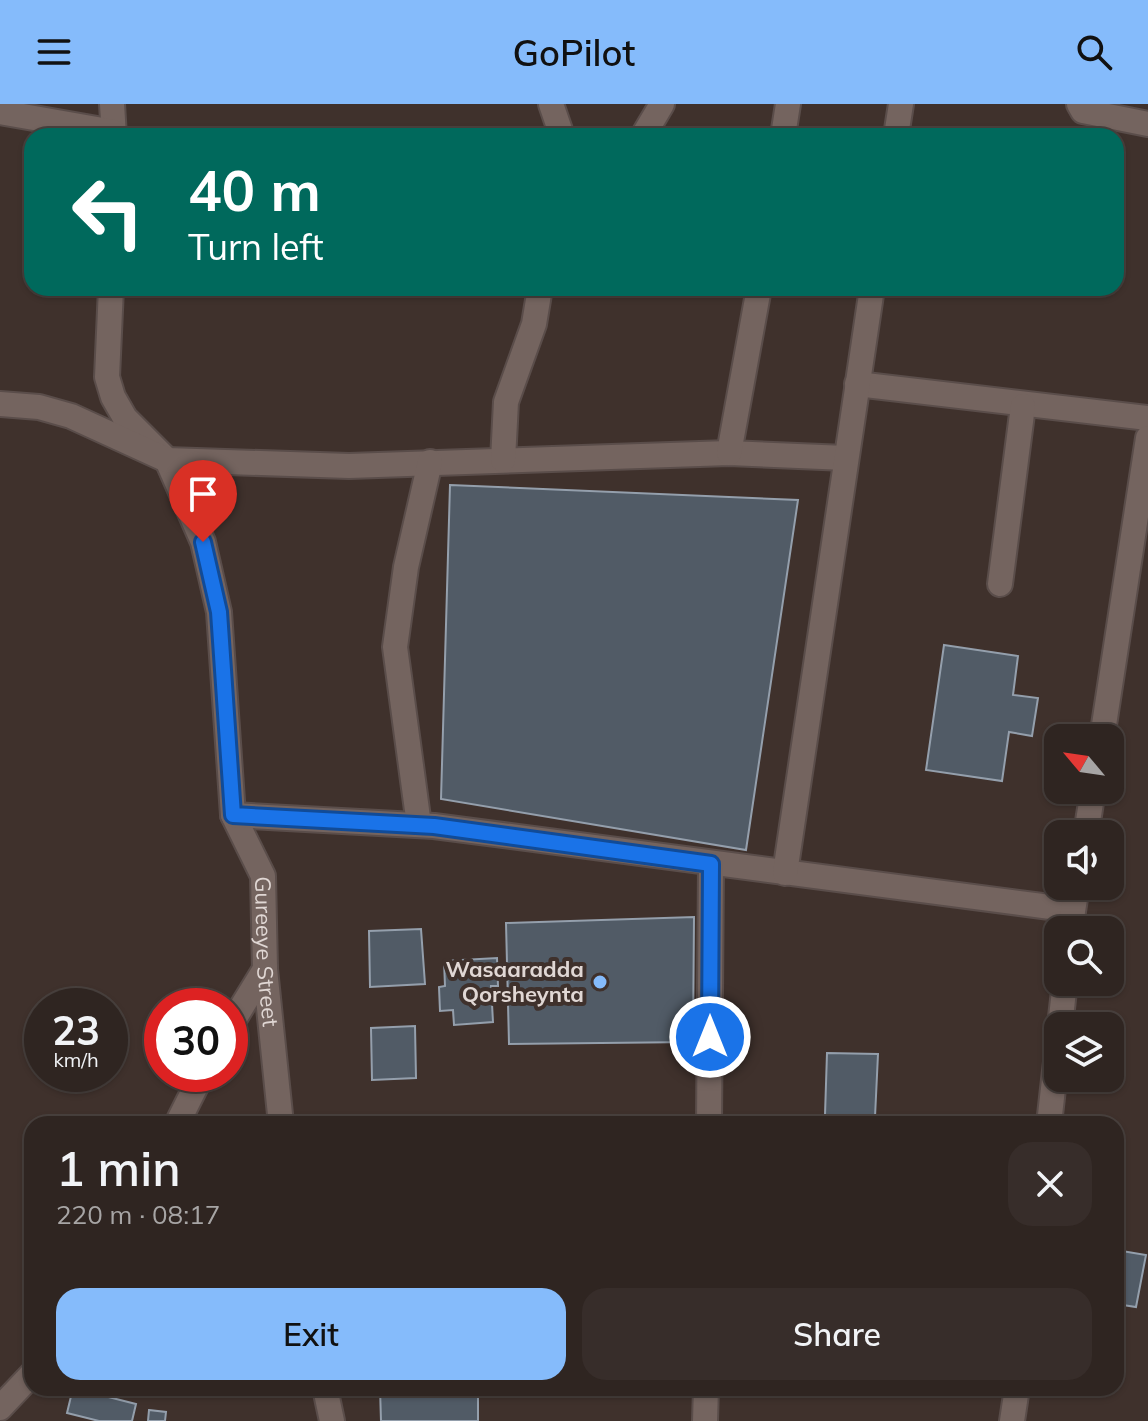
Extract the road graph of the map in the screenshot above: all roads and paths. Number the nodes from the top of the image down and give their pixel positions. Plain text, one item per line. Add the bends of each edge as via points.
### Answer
1 (112, 104) edge
2 (551, 104) edge
3 (662, 104) edge
4 (788, 104) edge
5 (901, 104) edge
6 (1079, 104) edge
7 (0, 112) edge
8 (1148, 124) edge
9 (83, 128) edge
10 (114, 128) edge
11 (559, 128) edge
12 (648, 128) edge
13 (784, 128) edge
14 (897, 128) edge
15 (111, 296) edge
16 (539, 296) edge
17 (758, 296) edge
18 (871, 296) edge
19 (857, 384) junction
20 (0, 404) edge
21 (1023, 406) junction
22 (1148, 418) edge
23 (1148, 438) edge
24 (729, 453) junction
25 (846, 458) junction
26 (167, 460) junction
27 (503, 460) junction
28 (430, 462) junction
29 (1000, 584) dead end
30 (1104, 724) edge
31 (233, 815) junction
32 (419, 825) junction
33 (711, 864) junction
34 (785, 873) junction
35 (1073, 909) edge
36 (265, 969) junction
37 (248, 997) edge
38 (193, 1092) edge
39 (1053, 1092) edge
40 (181, 1116) edge
41 (280, 1116) edge
42 (709, 1116) edge
43 (1050, 1116) edge
44 (24, 1382) edge
45 (327, 1396) edge
46 (706, 1396) edge
47 (1016, 1396) edge
48 (0, 1408) edge
49 (332, 1421) edge
50 (705, 1421) edge
51 (1012, 1421) edge

1 - 10 street
2 - 11 street
3 - 12 street
4 - 13 street
5 - 14 street
6 - 8 street via 1083,111
7 - 9 street
15 - 26 street, Gureeye Street via 107,377 113,397 125,418
16 - 27 street via 506,402
17 - 24 street
18 - 19 street
19 - 21 street
19 - 25 street
20 - 26 street via 71,416
21 - 22 street
21 - 29 street
23 - 30 street
24 - 25 street
24 - 27 street
25 - 34 street
26 - 28 street via 349,466
26 - 31 street, Gureeye Street via 203,542 219,612
27 - 28 street
28 - 32 street via 406,567 395,647
31 - 32 street
31 - 36 street, Gureeye Street via 263,876
32 - 33 street
33 - 34 street
33 - 42 street
34 - 35 street
36 - 37 street
36 - 41 street, Gureeye Street
38 - 40 street
39 - 43 street
44 - 48 street
45 - 49 street
46 - 50 street
47 - 51 street

